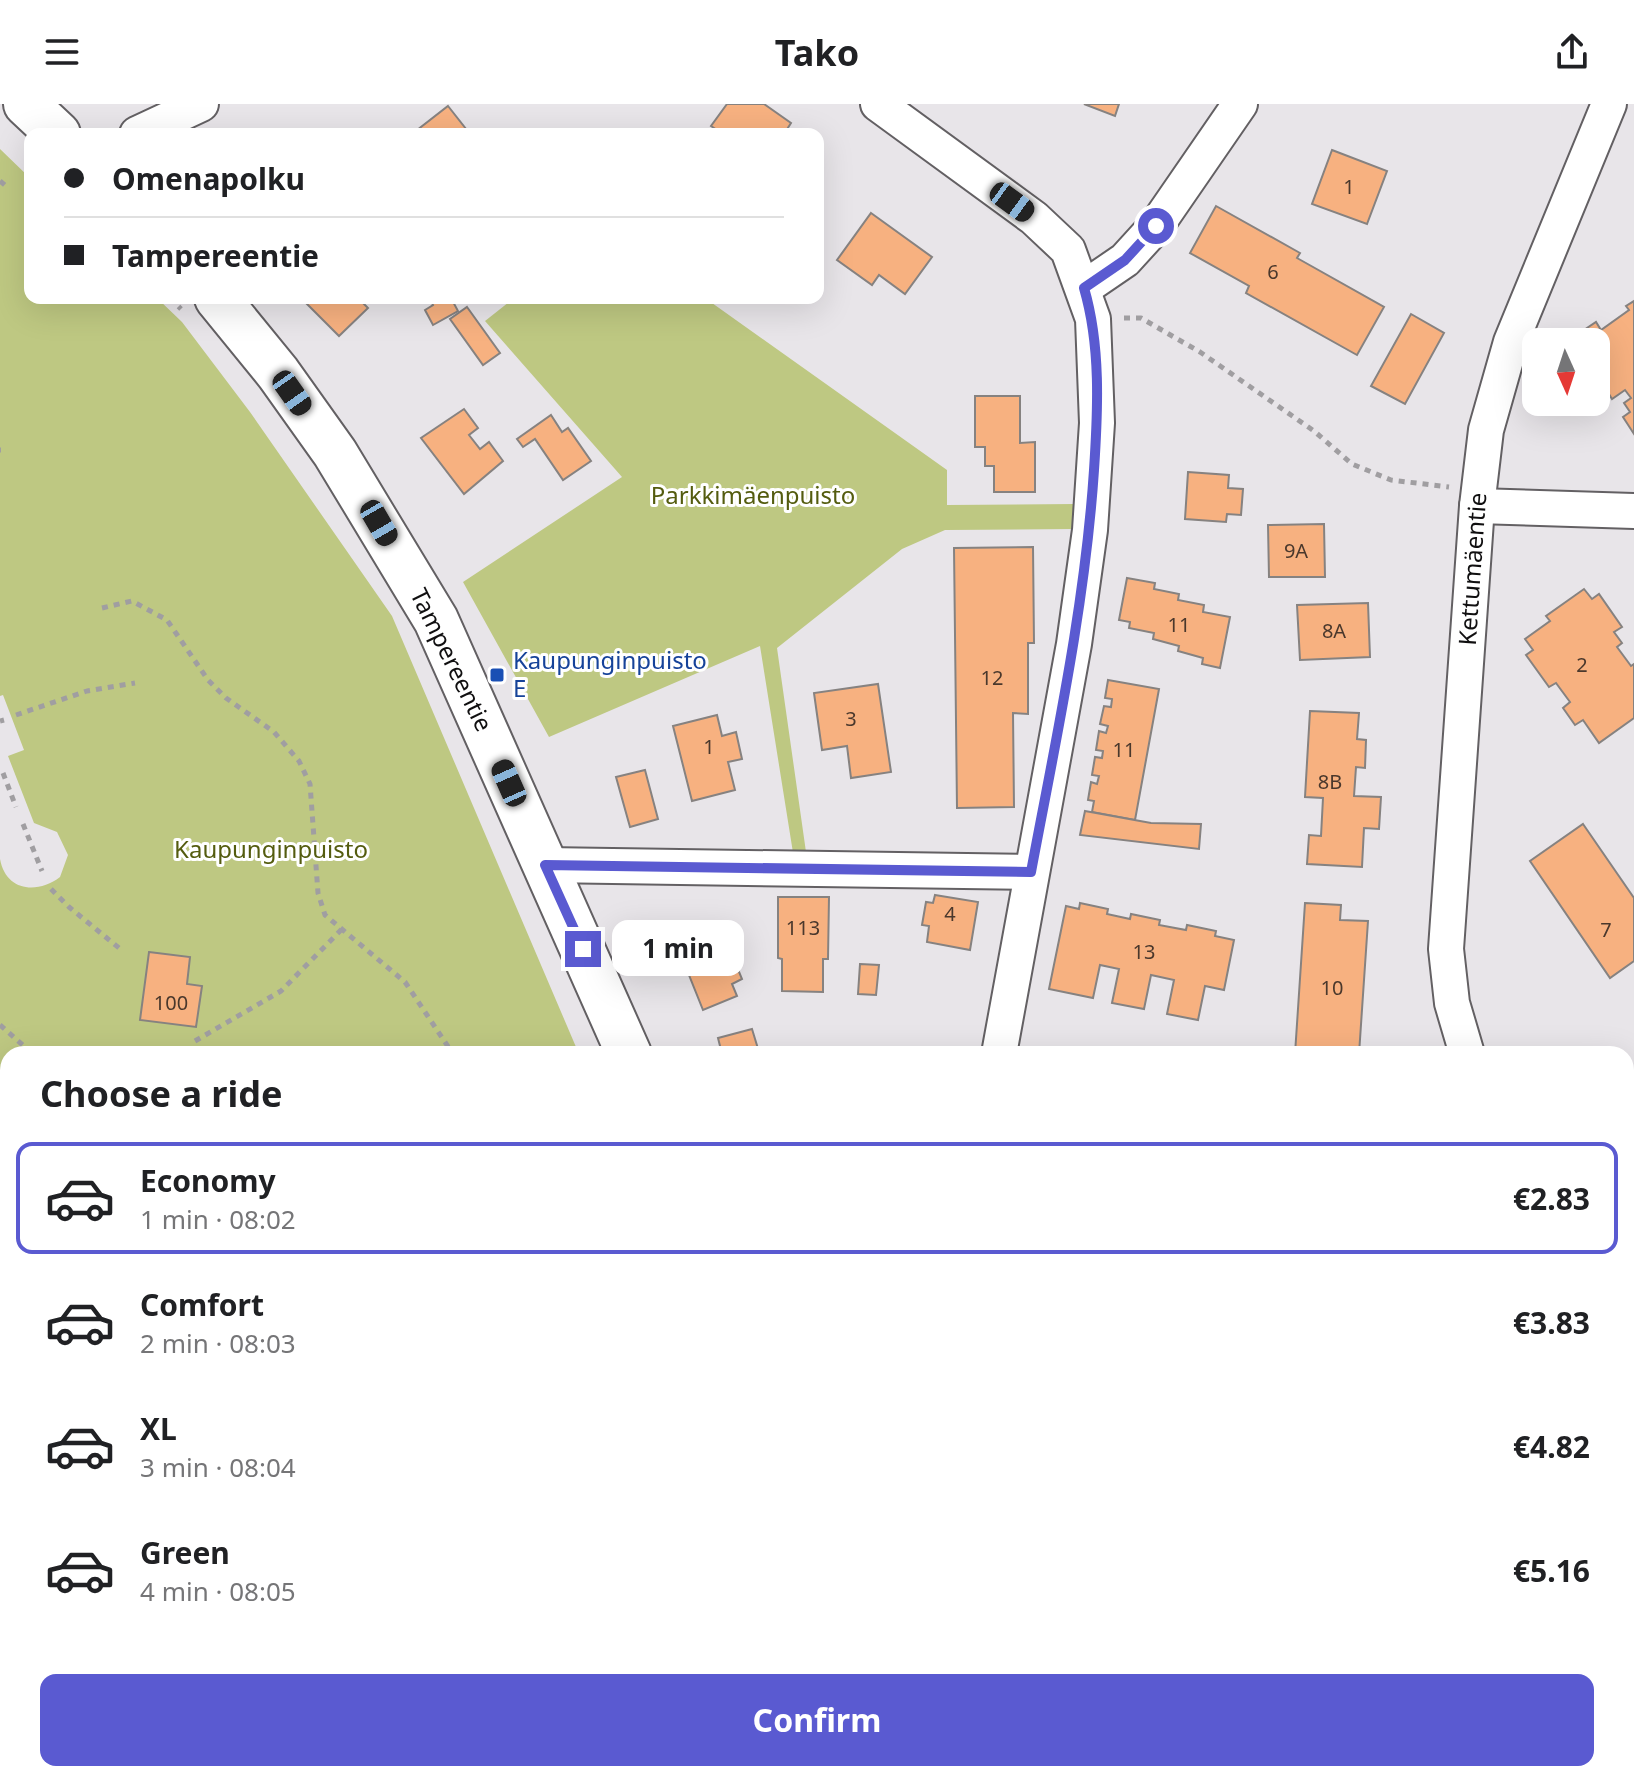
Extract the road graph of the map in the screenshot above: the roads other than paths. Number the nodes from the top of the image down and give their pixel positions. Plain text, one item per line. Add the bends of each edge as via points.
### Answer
1 (26, 104) edge
2 (201, 104) edge
3 (878, 104) edge
4 (1240, 104) edge
5 (1609, 104) edge
6 (52, 128) edge
7 (150, 128) edge
8 (1088, 304) junction
9 (203, 307) edge
10 (1464, 497) junction
11 (1634, 511) edge
12 (545, 865) junction
13 (1031, 872) junction
14 (625, 1046) edge
15 (1000, 1046) edge
16 (1465, 1046) edge

1 - 6 main road
2 - 7 street
3 - 8 street via 1034,218 1068,250
4 - 8 street via 1156,226
5 - 10 street, Kettumäentie via 1511,342
8 - 13 street via 1097,423 1090,530
9 - 12 main road, Tampereentie via 278,373 335,453 436,620
10 - 11 street
10 - 16 street, Kettumäentie via 1446,949 1452,1003
12 - 13 street
12 - 14 main road, Tampereentie
13 - 15 street

